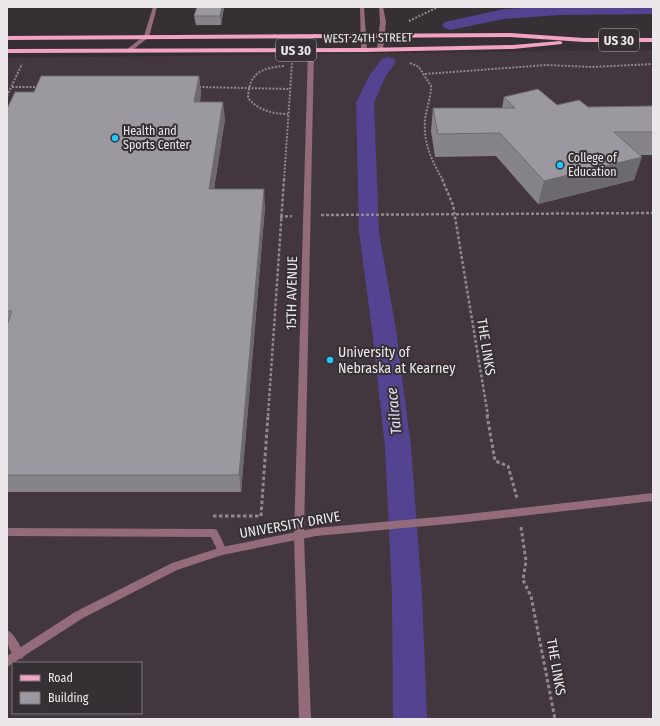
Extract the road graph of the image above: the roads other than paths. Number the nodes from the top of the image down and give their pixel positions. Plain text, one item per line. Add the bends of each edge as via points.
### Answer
1 (155, 7) edge
2 (362, 7) edge
3 (381, 7) edge
4 (364, 35) junction
5 (382, 35) junction
6 (146, 37) junction
7 (7, 38) edge
8 (584, 40) junction
9 (653, 40) edge
10 (380, 49) junction
11 (311, 50) junction
12 (364, 50) junction
13 (128, 51) junction
14 (7, 52) edge
15 (653, 497) edge
16 (7, 532) edge
17 (299, 536) junction
18 (222, 551) junction
19 (7, 635) edge
20 (19, 654) junction
21 (7, 662) edge
22 (305, 719) edge

1 - 6 street
2 - 4 street
3 - 5 street
4 - 5 main road, WEST 24TH STREET / US 30
4 - 6 main road, WEST 24TH STREET / US 30
4 - 12 street
5 - 8 main road, WEST 24TH STREET / US 30 via 510,35
5 - 10 street
6 - 7 main road, WEST 24TH STREET / US 30
6 - 13 street
8 - 9 main road, WEST 24TH STREET / US 30
8 - 10 main road, WEST 24TH STREET / US 30 via 513,47
10 - 12 main road, WEST 24TH STREET / US 30
11 - 12 main road, WEST 24TH STREET / US 30
11 - 13 main road, WEST 24TH STREET / US 30
11 - 17 street, 15TH AVENUE
13 - 14 main road, WEST 24TH STREET / US 30
15 - 17 street, UNIVERSITY DRIVE via 316,532
16 - 18 street via 214,533
17 - 18 street, UNIVERSITY DRIVE
17 - 22 street, 15TH AVENUE
18 - 20 street, UNIVERSITY DRIVE via 175,566 79,615
19 - 20 street
20 - 21 street, UNIVERSITY DRIVE

